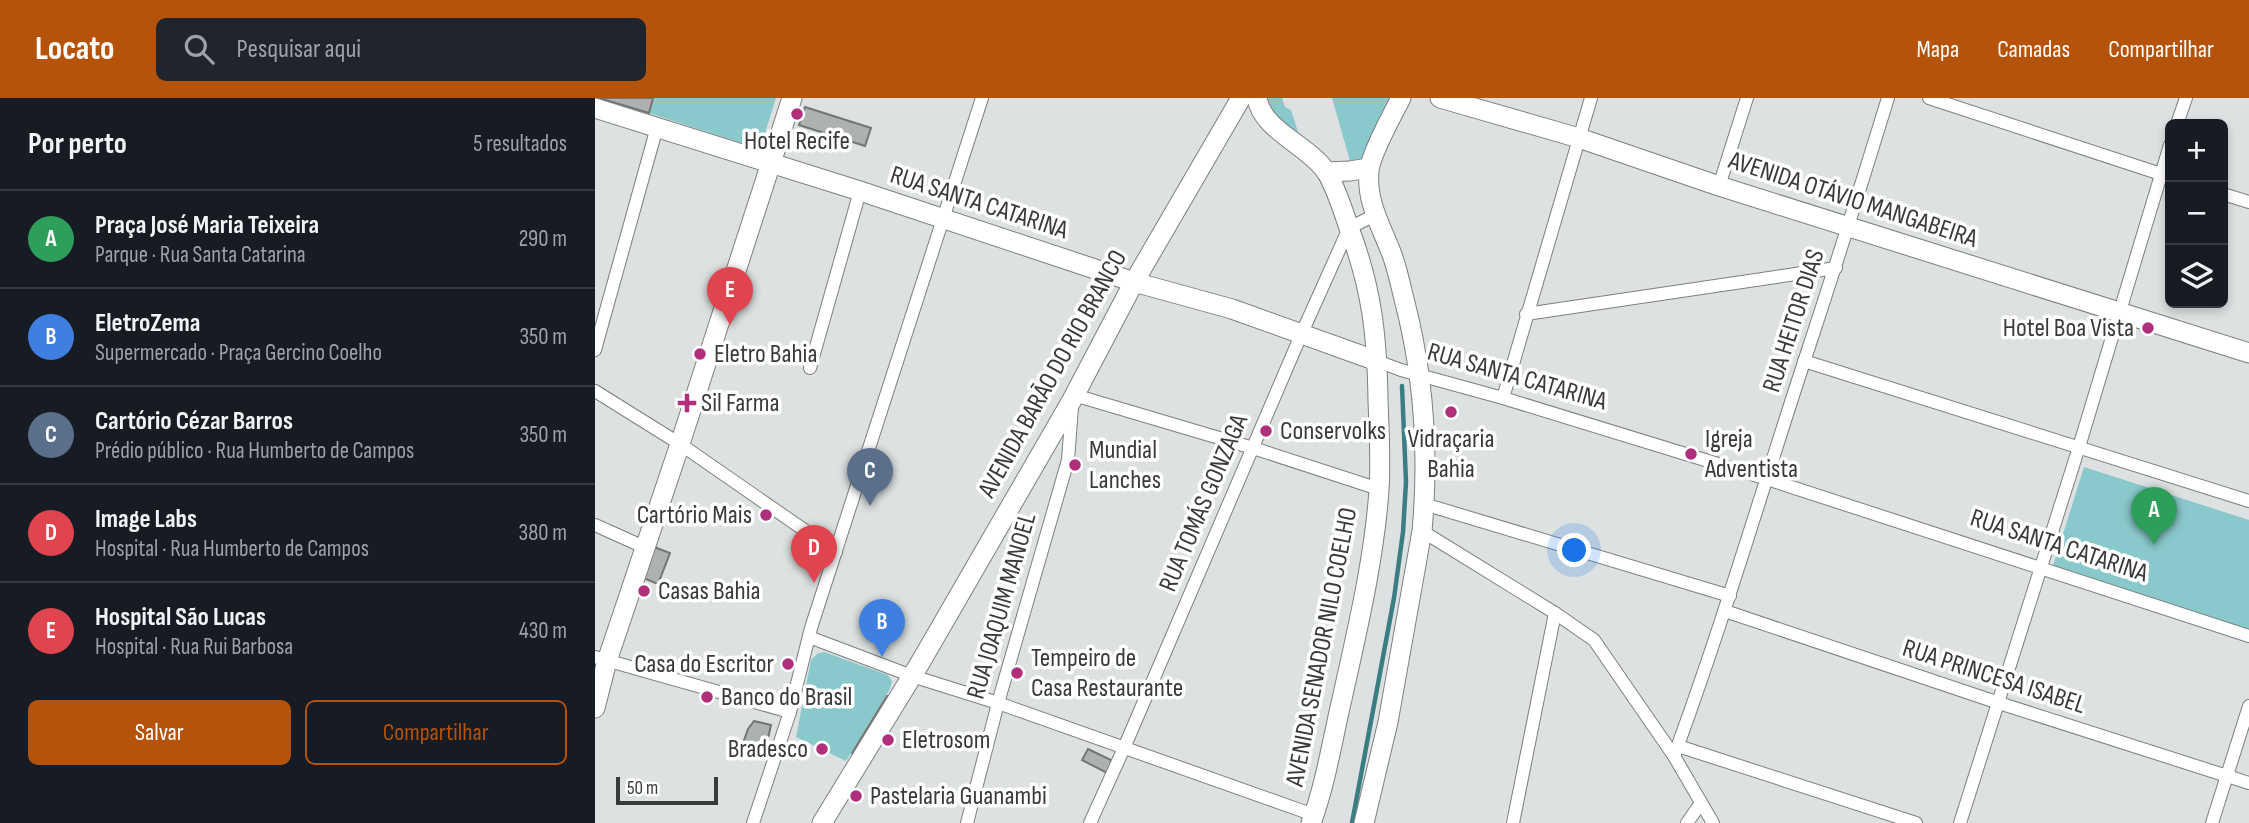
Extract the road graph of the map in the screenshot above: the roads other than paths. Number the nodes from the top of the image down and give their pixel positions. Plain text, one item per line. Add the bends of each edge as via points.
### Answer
1 (792, 98) edge
2 (982, 98) edge
3 (1241, 98) edge
4 (1257, 98) edge
5 (1401, 98) edge
6 (1440, 98) edge
7 (1591, 98) edge
8 (1747, 98) edge
9 (1888, 98) edge
10 (1929, 98) edge
11 (2186, 98) edge
12 (595, 108) edge
13 (2179, 119) edge
14 (1269, 122) junction
15 (657, 127) junction
16 (1225, 127) junction
17 (1579, 138) junction
18 (772, 163) junction
19 (1369, 168) junction
20 (1326, 172) junction
21 (2165, 176) edge
22 (1719, 186) junction
23 (860, 191) junction
24 (2228, 196) edge
25 (2249, 202) edge
26 (1375, 215) junction
27 (944, 220) junction
28 (1848, 227) junction
29 (1349, 228) junction
30 (1836, 268) junction
31 (1134, 282) junction
32 (2119, 312) junction
33 (1526, 314) junction
34 (1301, 335) junction
35 (595, 350) edge
36 (2249, 353) edge
37 (1377, 360) junction
38 (1804, 361) junction
39 (810, 368) dead end
40 (1421, 375) junction
41 (595, 391) edge
42 (1073, 398) junction
43 (1503, 398) junction
44 (680, 444) junction
45 (2079, 447) junction
46 (1253, 448) junction
47 (1767, 479) junction
48 (1379, 489) junction
49 (2249, 501) edge
50 (1425, 504) junction
51 (595, 525) edge
52 (1422, 531) junction
53 (644, 547) junction
54 (836, 552) junction
55 (2041, 567) junction
56 (1730, 596) junction
57 (1725, 611) junction
58 (1555, 613) junction
59 (2249, 636) edge
60 (809, 637) junction
61 (601, 659) edge
62 (912, 676) junction
63 (998, 703) junction
64 (1999, 703) junction
65 (2249, 706) edge
66 (595, 708) edge
67 (790, 712) junction
68 (1124, 748) junction
69 (1676, 751) junction
70 (2227, 776) junction
71 (2249, 783) edge
72 (1701, 803) junction
73 (1313, 819) edge
74 (753, 823) edge
75 (822, 823) edge
76 (967, 823) edge
77 (1090, 823) edge
78 (1364, 823) edge
79 (1513, 823) edge
80 (1687, 823) edge
81 (1713, 823) edge
82 (1916, 823) edge
83 (1960, 823) edge
84 (2212, 823) edge

1 - 18 main road
2 - 27 street
3 - 16 main road, AVENIDA BARÃO DO RIO BRANCO
4 - 14 main road, AVENIDA SENADOR NILO COELHO
5 - 19 main road
6 - 17 main road, AVENIDA OTÁVIO MANGABEIRA
7 - 17 street
8 - 22 street
9 - 28 street, RUA HEITOR DIAS
10 - 21 street
11 - 13 street
12 - 15 main road, RUA SANTA CATARINA
14 - 16 main road
14 - 20 main road, AVENIDA SENADOR NILO COELHO
15 - 18 main road, RUA SANTA CATARINA
15 - 35 street
16 - 31 main road, AVENIDA BARÃO DO RIO BRANCO
17 - 22 main road, AVENIDA OTÁVIO MANGABEIRA
17 - 33 street
18 - 23 main road, RUA SANTA CATARINA
18 - 44 main road
19 - 20 main road
19 - 26 main road
20 - 29 main road, AVENIDA SENADOR NILO COELHO
21 - 32 street
22 - 28 main road, AVENIDA OTÁVIO MANGABEIRA
23 - 27 main road, RUA SANTA CATARINA
23 - 39 street
24 - 25 street
26 - 29 street
26 - 40 main road via 1393,256
27 - 31 main road, RUA SANTA CATARINA
27 - 54 street
28 - 30 street, RUA HEITOR DIAS
28 - 32 main road, AVENIDA OTÁVIO MANGABEIRA
29 - 34 street, RUA TOMÁS GONZAGA
29 - 37 main road, AVENIDA SENADOR NILO COELHO via 1371,299
30 - 33 street
30 - 38 street, RUA HEITOR DIAS
31 - 34 main road, RUA SANTA CATARINA via 1232,309
31 - 42 main road, AVENIDA BARÃO DO RIO BRANCO
32 - 36 main road, AVENIDA OTÁVIO MANGABEIRA
32 - 45 street
33 - 43 street
34 - 37 main road, RUA SANTA CATARINA
34 - 46 street, RUA TOMÁS GONZAGA
37 - 40 street, RUA SANTA CATARINA
37 - 48 main road, AVENIDA SENADOR NILO COELHO
38 - 45 street
38 - 47 street, RUA HEITOR DIAS
40 - 43 street, RUA SANTA CATARINA
40 - 50 main road
41 - 44 street
42 - 46 street
42 - 62 main road, AVENIDA BARÃO DO RIO BRANCO
42 - 63 street, RUA JOAQUIM MANOEL via 1067,460
43 - 47 street, RUA SANTA CATARINA
44 - 53 main road
44 - 54 street
45 - 49 street
45 - 55 street
46 - 48 street
46 - 68 street, RUA TOMÁS GONZAGA
47 - 55 street, RUA SANTA CATARINA
47 - 56 street, RUA HEITOR DIAS
48 - 73 main road, AVENIDA SENADOR NILO COELHO via 1355,644
50 - 52 main road
50 - 56 street
51 - 53 street
52 - 58 street
52 - 78 main road via 1388,722
53 - 61 main road
54 - 60 street
55 - 59 street, RUA SANTA CATARINA
55 - 64 street
56 - 57 street, RUA HEITOR DIAS
57 - 64 street, RUA PRINCESA ISABEL
57 - 69 street, RUA HEITOR DIAS
58 - 69 street via 1594,640
58 - 79 street
60 - 62 street
60 - 67 street
61 - 66 main road
61 - 67 street
62 - 63 street
62 - 75 main road, AVENIDA BARÃO DO RIO BRANCO
63 - 68 street
63 - 76 street, RUA JOAQUIM MANOEL
64 - 70 street, RUA PRINCESA ISABEL
64 - 83 street
65 - 70 street
67 - 74 street
68 - 73 street
68 - 77 street, RUA TOMÁS GONZAGA
69 - 72 street
69 - 82 street
70 - 71 street, RUA PRINCESA ISABEL
70 - 84 street
72 - 80 street
72 - 81 street

